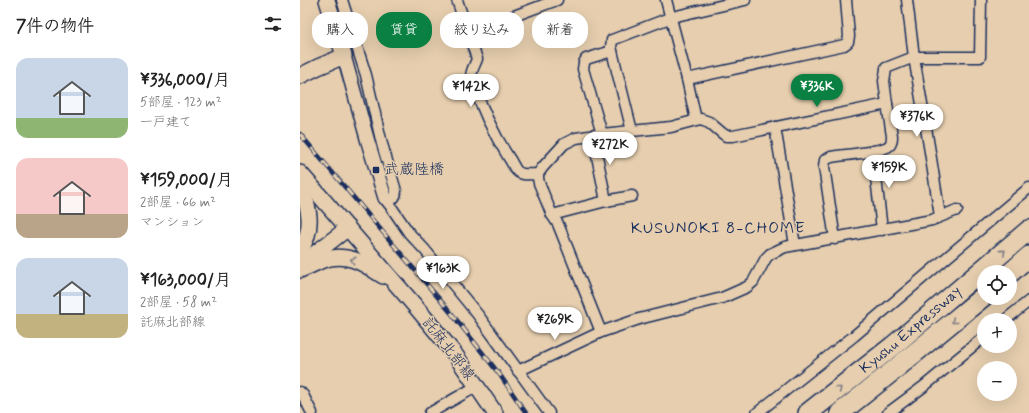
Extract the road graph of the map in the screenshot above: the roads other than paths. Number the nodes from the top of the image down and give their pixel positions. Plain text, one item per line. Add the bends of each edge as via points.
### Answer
1 (327, 0) edge
2 (342, 0) edge
3 (457, 0) edge
4 (557, 0) edge
5 (666, 0) edge
6 (745, 0) edge
7 (846, 0) edge
8 (907, 0) edge
9 (981, 0) edge
10 (461, 12) edge
11 (524, 12) edge
12 (672, 17) junction
13 (473, 48) edge
14 (612, 51) junction
15 (344, 56) junction
16 (914, 56) junction
17 (300, 76) edge
18 (687, 79) junction
19 (887, 104) junction
20 (696, 120) junction
21 (775, 128) junction
22 (632, 131) junction
23 (597, 135) junction
24 (873, 151) junction
25 (300, 173) edge
26 (538, 174) junction
27 (300, 184) edge
28 (1029, 188) edge
29 (632, 196) dead end
30 (387, 200) junction
31 (606, 201) junction
32 (957, 210) dead end
33 (552, 214) junction
34 (940, 216) junction
35 (348, 228) junction
36 (882, 230) junction
37 (1029, 230) edge
38 (835, 238) junction
39 (795, 245) junction
40 (300, 250) edge
41 (1029, 256) edge
42 (300, 264) edge
43 (1017, 267) edge
44 (300, 270) edge
45 (399, 287) junction
46 (1029, 301) edge
47 (977, 302) edge
48 (1014, 313) edge
49 (601, 332) junction
50 (977, 343) edge
51 (518, 371) junction
52 (477, 386) junction
53 (300, 392) edge
54 (312, 413) edge
55 (430, 413) edge
56 (495, 413) edge
57 (549, 413) edge
58 (757, 413) edge
59 (808, 413) edge
60 (840, 413) edge
61 (888, 413) edge

1 - 15 main road
2 - 30 street via 366,75 396,191 395,197
3 - 10 street
4 - 11 street
5 - 12 street
6 - 12 street
7 - 18 street via 849,36 848,42 844,45
8 - 16 street
9 - 16 street via 980,57
12 - 14 street via 612,40
12 - 18 street
13 - 26 street via 477,59 471,77 502,148 518,171
14 - 22 street
14 - 23 street via 586,59 584,63
15 - 17 main road
15 - 30 street
16 - 19 street via 886,68 884,81
16 - 34 street
18 - 20 street
19 - 21 street
19 - 24 street via 891,144
20 - 21 street via 710,122 726,136
20 - 22 street via 671,127
21 - 39 street
22 - 23 street
23 - 26 street via 576,138 564,144
23 - 31 street
24 - 36 street
24 - 38 street via 825,160
25 - 35 main road, 託麻北部線
26 - 33 street via 539,183
27 - 40 main road via 310,219 306,241
28 - 58 street via 854,336
29 - 31 street
30 - 51 street via 409,233 478,315
31 - 33 street
32 - 34 street
33 - 49 street
34 - 36 street via 932,220
35 - 42 main road
35 - 45 main road, 託麻北部線
36 - 38 street
59 -> 37 highway, Kyushu Expressway via 893,346
38 - 39 street
39 - 49 street via 770,254 753,282 747,287 722,298 639,319
41 - 43 highway
45 -> 44 main road, 託麻北部線 via 350,258 335,257
45 - 52 main road, 託麻北部線 via 454,353
46 - 48 street
47 -> 60 highway, Kyushu Expressway
49 - 51 street
50 - 61 street
51 - 57 street
52 - 55 street
52 - 56 main road, 託麻北部線
53 - 54 street

